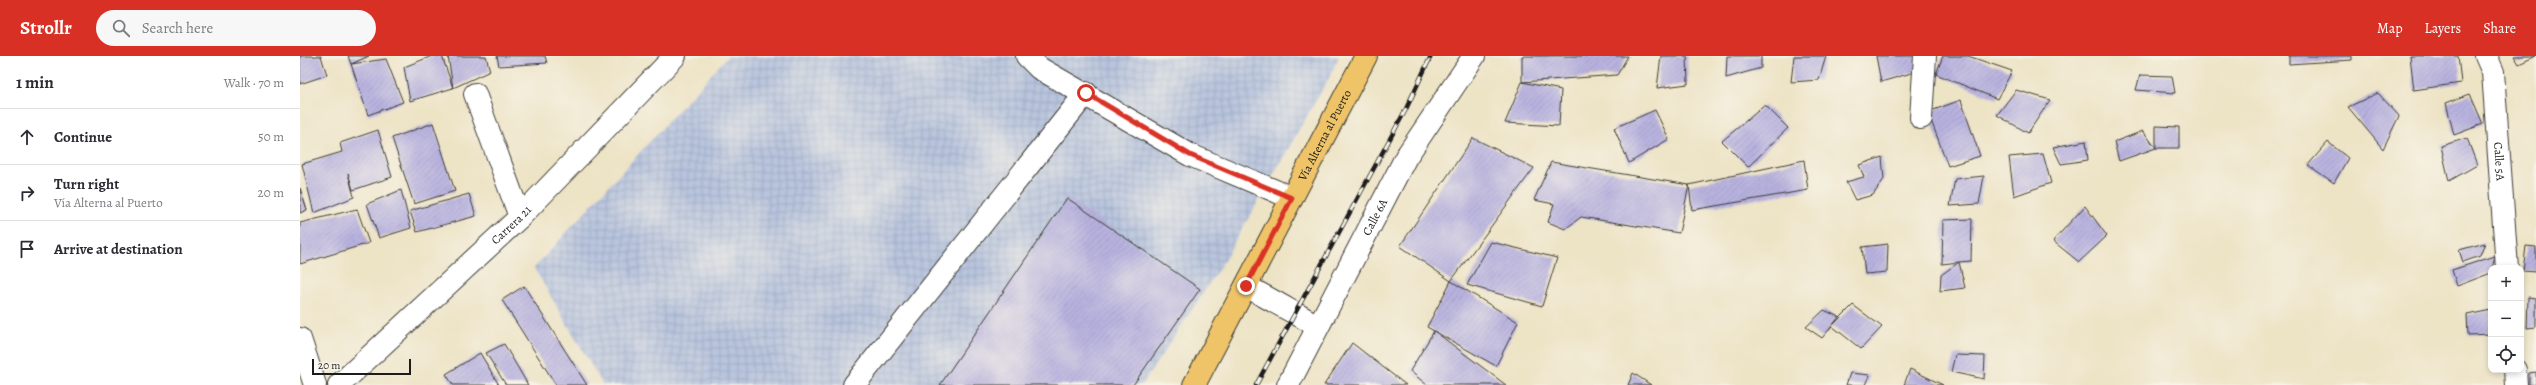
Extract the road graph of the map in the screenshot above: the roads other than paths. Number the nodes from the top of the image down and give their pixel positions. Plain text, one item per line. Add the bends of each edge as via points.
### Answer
1 (675, 56) edge
2 (1027, 56) edge
3 (1366, 56) edge
4 (1474, 56) edge
5 (1925, 56) edge
6 (2486, 56) edge
7 (1086, 93) junction
8 (475, 94) dead end
9 (1921, 118) dead end
10 (1292, 198) junction
11 (520, 217) junction
12 (2508, 265) edge
13 (1246, 286) junction
14 (1318, 326) junction
15 (300, 339) edge
16 (2515, 373) edge
17 (315, 385) edge
18 (339, 385) edge
19 (854, 385) edge
20 (1194, 385) edge
21 (1288, 385) edge
22 (2516, 385) edge

1 - 11 street, Carrera 21
2 - 7 street via 1040,68
3 - 10 main road, Vía Alterna al Puerto
4 - 14 street, Calle 6A via 1406,157
5 - 9 street
6 - 12 street, Calle 5A via 2493,72
7 - 10 street via 1190,155
7 - 19 street
8 - 11 street
10 - 13 main road, Vía Alterna al Puerto
11 - 18 street, Carrera 21
13 - 14 street
13 - 20 main road, Vía Alterna al Puerto
14 - 21 street, Calle 6A
15 - 17 street
16 - 22 street

